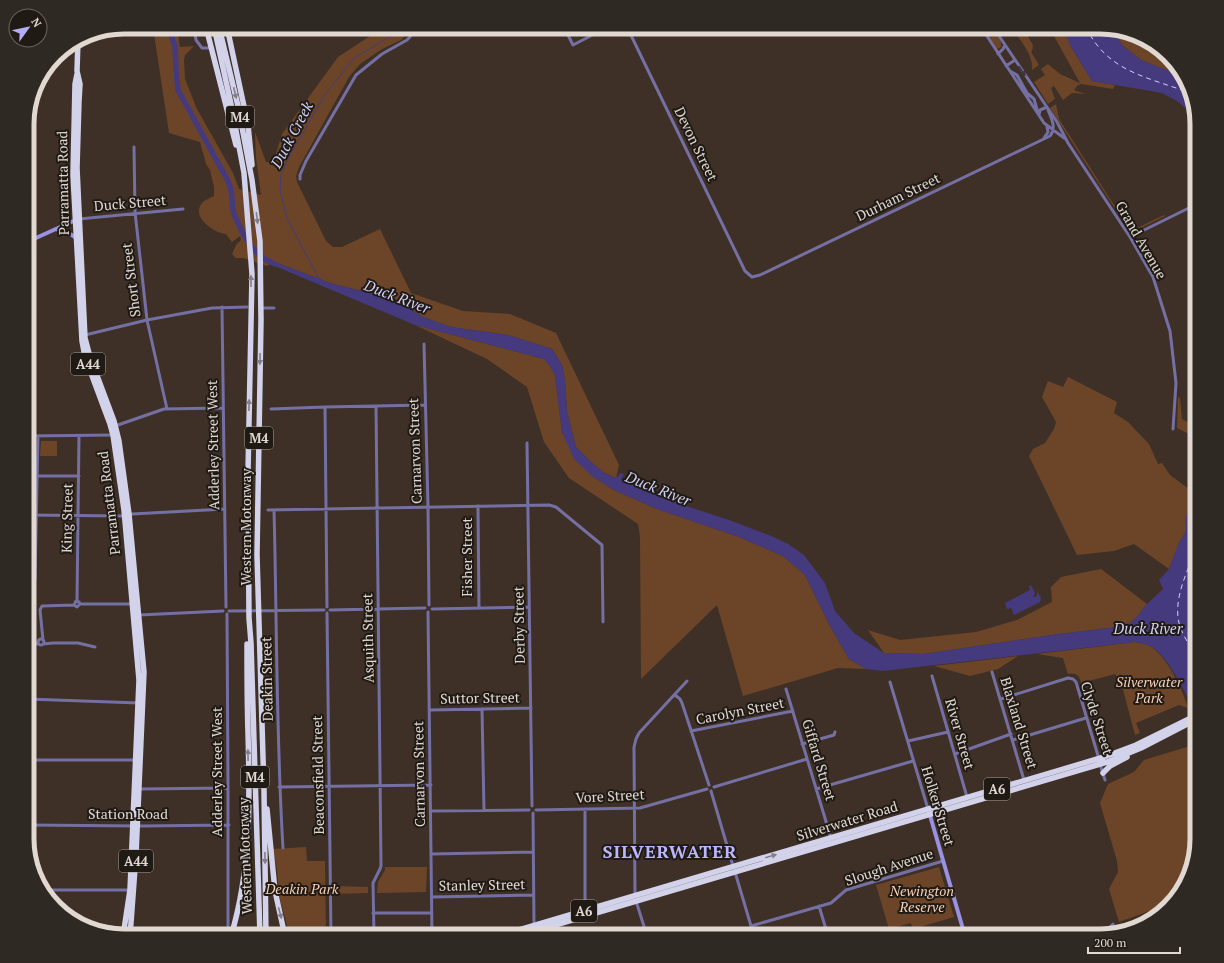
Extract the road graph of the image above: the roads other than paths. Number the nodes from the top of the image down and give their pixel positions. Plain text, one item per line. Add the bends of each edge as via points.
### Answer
1 (195, 34) edge
2 (207, 34) edge
3 (229, 34) edge
4 (413, 34) edge
5 (568, 34) edge
6 (594, 34) edge
7 (630, 34) edge
8 (985, 34) edge
9 (998, 34) edge
10 (218, 36) edge
11 (1005, 45) junction
12 (78, 47) edge
13 (208, 48) dead end
14 (998, 54) junction
15 (223, 55) junction
16 (1015, 60) junction
17 (1007, 68) junction
18 (1032, 86) junction
19 (1024, 91) junction
20 (1048, 108) junction
21 (1039, 115) junction
22 (1044, 122) junction
23 (1053, 130) junction
24 (1061, 135) junction
25 (1049, 136) junction
26 (1044, 138) junction
27 (1068, 143) junction
28 (134, 147) dead end
29 (242, 172) junction
30 (300, 179) dead end
31 (252, 180) junction
32 (1190, 207) edge
33 (182, 209) dead end
34 (135, 212) junction
35 (77, 220) junction
36 (55, 230) junction
37 (76, 237) junction
38 (1130, 237) junction
39 (34, 239) edge
40 (745, 271) joint
41 (222, 307) junction
42 (247, 307) dead end
43 (264, 308) dead end
44 (274, 308) dead end
45 (147, 320) junction
46 (85, 335) junction
47 (424, 344) dead end
48 (376, 406) junction
49 (425, 406) junction
50 (325, 407) junction
51 (222, 408) junction
52 (167, 409) junction
53 (271, 409) dead end
54 (114, 427) junction
55 (1173, 429) dead end
56 (115, 435) junction
57 (34, 436) edge
58 (38, 436) junction
59 (79, 436) junction
60 (527, 443) dead end
61 (37, 476) junction
62 (79, 476) junction
63 (528, 505) junction
64 (478, 506) junction
65 (428, 507) junction
66 (377, 508) junction
67 (225, 509) junction
68 (326, 509) junction
69 (268, 510) dead end
70 (274, 510) junction
71 (36, 515) junction
72 (127, 515) junction
73 (78, 516) junction
74 (35, 556) joint
75 (35, 580) dead end
76 (77, 601) junction
77 (80, 604) junction
78 (132, 604) junction
79 (74, 605) junction
80 (429, 605) junction
81 (529, 606) junction
82 (226, 607) junction
83 (327, 607) junction
84 (425, 608) junction
85 (432, 608) junction
86 (479, 608) junction
87 (378, 609) junction
88 (277, 610) junction
89 (324, 610) junction
90 (223, 611) junction
91 (329, 612) junction
92 (428, 612) junction
93 (228, 613) junction
94 (136, 615) junction
95 (249, 618) junction
96 (603, 622) dead end
97 (42, 642) junction
98 (34, 643) edge
99 (95, 647) dead end
100 (992, 672) dead end
101 (932, 676) dead end
102 (687, 681) dead end
103 (890, 682) dead end
104 (786, 689) dead end
105 (675, 695) junction
106 (34, 699) edge
107 (1001, 699) junction
108 (141, 703) junction
109 (531, 708) junction
110 (482, 709) junction
111 (430, 710) junction
112 (793, 711) junction
113 (1086, 718) junction
114 (1190, 719) edge
115 (1190, 723) edge
116 (691, 731) junction
117 (835, 732) dead end
118 (948, 732) junction
119 (1011, 734) junction
120 (1013, 740) junction
121 (908, 741) junction
122 (802, 744) junction
123 (1141, 746) junction
124 (955, 754) junction
125 (807, 759) junction
126 (34, 760) edge
127 (136, 760) junction
128 (913, 761) junction
129 (1099, 761) junction
130 (1103, 773) junction
131 (1024, 780) junction
132 (1105, 780) dead end
133 (431, 785) junction
134 (709, 785) junction
135 (380, 786) junction
136 (279, 787) junction
137 (330, 787) junction
138 (714, 787) junction
139 (228, 788) junction
140 (140, 789) junction
141 (707, 789) junction
142 (816, 789) junction
143 (264, 791) junction
144 (711, 791) junction
145 (967, 797) junction
146 (532, 806) junction
147 (634, 808) junction
148 (585, 809) junction
149 (484, 810) junction
150 (529, 810) junction
151 (536, 810) junction
152 (431, 811) junction
153 (929, 812) junction
154 (533, 813) junction
155 (229, 824) junction
156 (34, 825) edge
157 (135, 825) junction
158 (831, 838) junction
159 (283, 848) dead end
160 (533, 852) junction
161 (432, 854) junction
162 (943, 861) junction
163 (734, 869) junction
164 (50, 890) edge
165 (130, 890) junction
166 (533, 895) junction
167 (432, 897) junction
168 (636, 898) junction
169 (819, 906) junction
170 (585, 910) junction
171 (374, 913) junction
172 (432, 913) junction
173 (1113, 924) dead end
174 (751, 926) junction
175 (124, 929) edge
176 (130, 929) edge
177 (231, 929) edge
178 (232, 929) edge
179 (260, 929) edge
180 (266, 929) edge
181 (284, 929) edge
182 (331, 929) edge
183 (374, 929) edge
184 (432, 929) edge
185 (537, 929) edge
186 (542, 929) edge
187 (543, 929) edge
188 (645, 929) edge
189 (752, 929) edge
190 (826, 929) edge
191 (963, 929) edge
192 (1105, 929) edge

1 - 13 street via 198,44 202,48
2 - 29 highway, Western Motorway / M4
3 - 31 highway, M4 via 249,132
4 - 30 street via 382,54 354,78 306,161
5 - 6 street via 573,45
7 - 40 street, Devon Street
8 - 14 street, Grand Avenue
9 - 11 street, Grand Avenue
10 - 15 highway, Western Motorway / M4
11 - 14 street
11 - 16 street, Grand Avenue
12 - 35 highway, Parramatta Road / A44 via 77,71 80,84
14 - 17 street, Grand Avenue
15 - 29 highway, Western Motorway / M4
15 -> 31 highway, Western Motorway / M4 via 238,106
16 - 17 street
16 -> 18 street, Grand Avenue
17 - 19 street, Grand Avenue
18 - 19 street
18 - 20 street, Grand Avenue
19 - 21 street, Grand Avenue
20 - 21 street via 1040,110
20 - 23 street
20 - 27 street, Grand Avenue
21 - 22 street, Grand Avenue
22 - 23 street, Grand Avenue
22 - 26 street via 1048,130
23 - 24 street, Grand Avenue
23 - 25 street
24 - 25 street
24 - 27 street, Grand Avenue
25 - 26 street
26 - 40 street, Durham Street via 760,275 752,277
27 - 38 street, Grand Avenue
28 - 34 street, Short Street
95 -> 29 highway, Western Motorway / M4 via 248,472 252,274
31 -> 143 highway, Western Motorway / M4 via 260,241 257,556
32 - 38 street
33 - 34 street, Duck Street
34 - 35 street, Duck Street
34 - 45 street, Short Street
35 - 36 main road
35 - 37 highway, Parramatta Road / A44
35 - 46 highway, Parramatta Road / A44
36 - 37 main road via 63,230
36 - 39 main road
37 - 54 highway, Parramatta Road / A44 via 83,349
38 - 55 street, Grand Avenue via 1153,277 1170,331 1176,384
41 - 42 street
41 - 45 street
41 - 51 street, Adderley Street West
43 - 44 street
45 - 46 street
45 - 52 street, Short Street
46 - 54 highway, Parramatta Road / A44
47 - 49 street, Carnarvon Street
48 - 49 street
48 - 50 street
48 - 66 street, Asquith Street
49 - 65 street, Carnarvon Street
50 - 53 street
50 - 68 street
51 - 52 street
51 - 67 street, Adderley Street West
52 - 54 street
54 - 56 highway, Parramatta Road / A44
56 - 59 street
56 - 72 highway, Parramatta Road / A44
57 - 58 street
58 - 59 street
58 - 61 street
59 - 62 street, King Street
60 - 63 street, Derby Street
61 - 62 street
61 - 71 street
62 - 73 street, King Street
63 - 64 street
63 - 81 street, Derby Street
63 - 96 street via 556,507 602,544
64 - 65 street
64 - 86 street, Fisher Street
65 - 66 street
65 - 80 street, Carnarvon Street
66 - 68 street
66 - 87 street, Asquith Street
67 - 72 street
67 - 82 street, Adderley Street West
68 - 70 street
68 - 83 street
69 - 70 street
70 - 88 street, Deakin Street
71 - 73 street
71 - 74 street
72 - 73 street
72 - 78 highway, Parramatta Road / A44
72 - 94 highway, Parramatta Road / A44
73 - 76 street, King Street
74 - 75 street
76 - 77 street
76 - 79 street
77 - 78 street
77 - 79 street via 78,607
78 - 94 highway, Parramatta Road / A44
79 - 97 street via 40,608
80 - 84 street
80 - 85 street
81 - 86 street
81 - 109 street, Derby Street
82 - 90 street
82 - 93 street via 229,609
83 - 89 street
83 - 91 street via 330,608
84 - 87 street
84 - 92 street
85 - 86 street
85 - 92 street via 432,611
87 - 91 street
87 - 135 street, Asquith Street
88 - 89 street
88 - 93 street
88 - 136 street, Deakin Street
89 - 91 street
90 - 93 street
90 - 94 street
91 - 137 street, Beaconsfield Street
92 - 111 street, Carnarvon Street
93 - 139 street, Adderley Street West
94 - 108 highway, Parramatta Road / A44
178 -> 95 highway, M4 via 244,876 248,836
95 - 179 highway, Western Motorway / M4
97 - 98 street
97 - 99 street
100 - 107 street, Blaxland Street
101 - 118 street, River Street
102 - 105 street
103 - 121 street, Holker Street
104 - 112 street, Giffard Street
105 - 116 street via 681,701
105 - 147 street via 639,733 636,740
106 - 108 street
107 - 113 street, Clyde Street via 1068,678 1073,679
107 - 119 street, Blaxland Street
108 - 127 highway, Parramatta Road / A44
108 - 140 highway, Parramatta Road / A44
109 - 110 street, Suttor Street
109 - 146 street, Derby Street
110 - 111 street, Suttor Street
110 - 149 street
111 - 133 street, Carnarvon Street
112 - 116 street, Carolyn Street
112 - 122 street, Giffard Street
113 - 120 street
113 - 129 street, Clyde Street
114 - 123 highway, Silverwater Road / A6
115 - 123 highway, Silverwater Road / A6
116 - 134 street
117 - 122 street
118 - 121 street
118 - 124 street, River Street
119 - 120 street, Blaxland Street
119 - 124 street
120 - 131 street, Blaxland Street
121 - 128 street, Holker Street
122 - 125 street, Giffard Street
123 - 129 highway, Silverwater Road / A6
123 - 130 highway
124 - 145 street, River Street
125 - 138 street
125 - 142 street, Giffard Street
126 - 127 street
127 - 157 highway, Parramatta Road / A44
128 - 142 street
128 - 153 street, Holker Street
129 - 130 street, Clyde Street
129 - 131 highway, Silverwater Road / A6
129 - 153 highway, Silverwater Road / A6
130 - 132 street, Clyde Street
131 - 145 highway, Silverwater Road / A6
133 - 135 street
133 - 152 street, Carnarvon Street
134 - 138 street
134 - 141 street
135 - 137 street
135 - 171 street, Asquith Street via 380,869 373,883
136 - 137 street
136 - 159 street, Deakin Street
137 - 182 street, Beaconsfield Street
138 - 144 street
139 - 140 street
139 - 155 street, Adderley Street West
140 - 157 highway, Parramatta Road / A44
141 - 144 street
141 - 147 street, Vore Street via 645,808
142 - 158 street, Giffard Street
143 -> 180 highway, Western Motorway / M4
143 -> 181 highway via 275,891
144 - 163 street
145 - 153 highway, Silverwater Road / A6
146 - 150 street
146 - 151 street
147 - 148 street, Vore Street
147 - 168 street
148 - 151 street, Vore Street
148 - 170 street
149 - 150 street
149 - 152 street
150 - 154 street
151 - 154 street
152 - 161 street, Carnarvon Street
153 - 158 highway, Silverwater Road / A6
153 - 162 main road, Holker Street
153 - 163 highway, Silverwater Road / A6
154 - 160 street
155 - 157 street, Station Road
155 - 177 street, Adderley Street West
156 - 157 street, Station Road
157 - 165 highway, Parramatta Road / A44
157 - 176 highway, Parramatta Road / A44
163 -> 158 highway, Silverwater Road / A6
160 - 161 street
160 - 166 street
161 - 167 street, Carnarvon Street
162 - 169 street, Slough Avenue via 846,890 833,902
162 - 191 main road, Holker Street
163 - 168 highway, Silverwater Road / A6
163 - 174 street
164 - 165 street
165 - 175 highway, Parramatta Road / A44
166 - 167 street, Stanley Street
166 - 185 street
167 - 172 street, Carnarvon Street
168 - 170 highway, Silverwater Road / A6
168 - 187 highway, Silverwater Road / A6
168 - 188 street
169 - 174 street, Slough Avenue
169 - 190 street
170 - 186 highway, Silverwater Road / A6
171 - 172 street
171 - 183 street
172 - 184 street, Carnarvon Street
173 - 192 street
174 - 189 street

